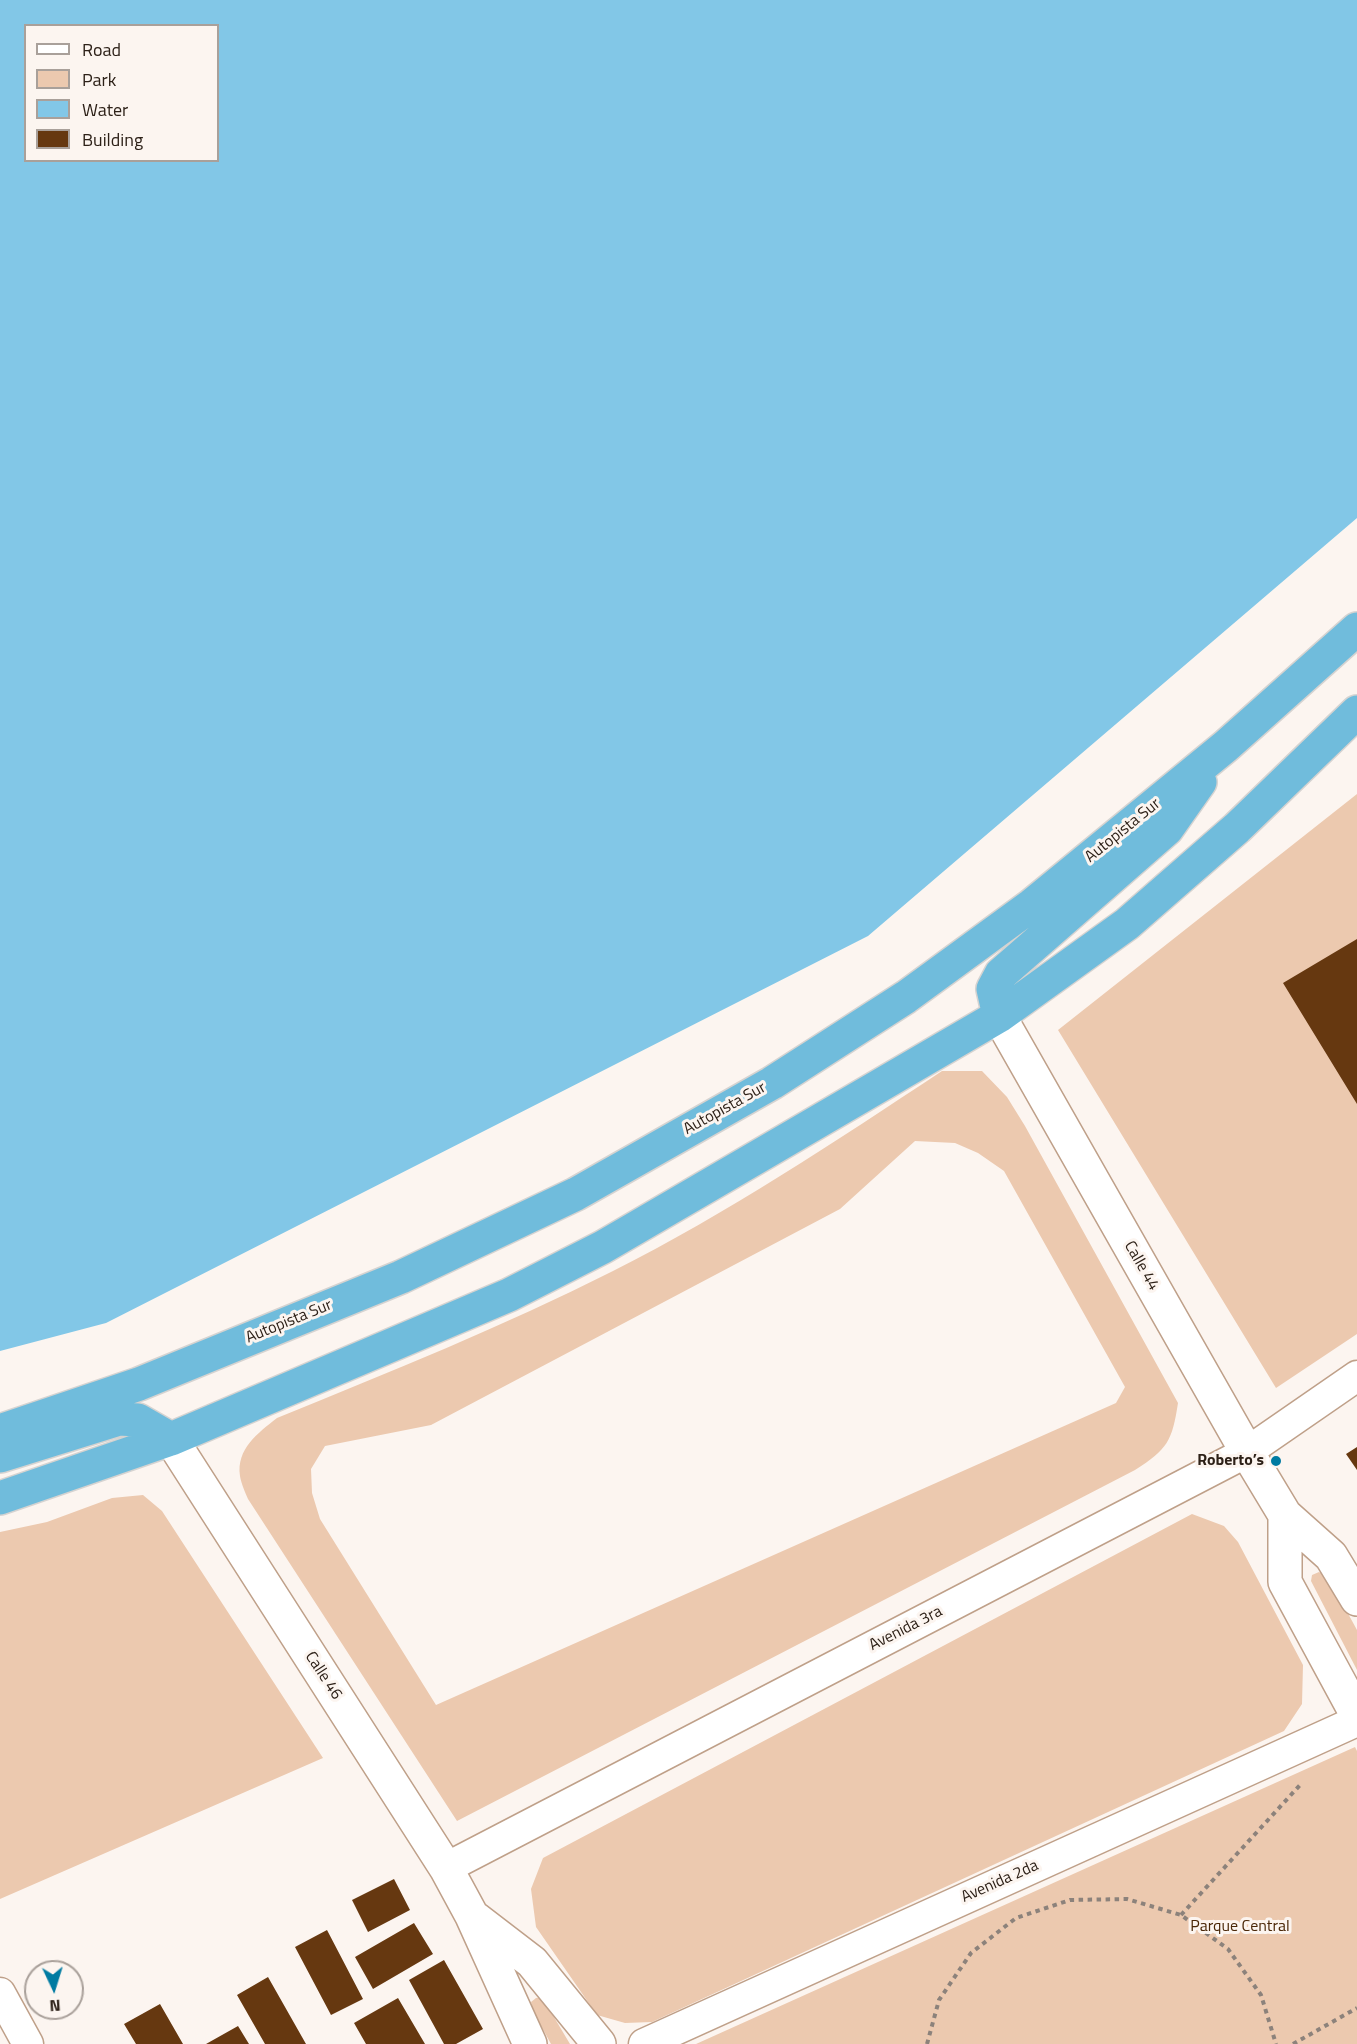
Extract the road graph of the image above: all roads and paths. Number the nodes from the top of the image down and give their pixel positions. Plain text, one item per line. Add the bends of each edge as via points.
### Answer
1 (1357, 629) edge
2 (1357, 712) edge
3 (1226, 746) junction
4 (999, 1016) junction
5 (1357, 1376) edge
6 (0, 1431) edge
7 (171, 1438) junction
8 (1246, 1452) junction
9 (0, 1456) edge
10 (0, 1498) edge
11 (1285, 1515) junction
12 (1357, 1599) edge
13 (1357, 1715) edge
14 (1357, 1721) edge
15 (1301, 1784) dead end
16 (446, 1868) junction
17 (1181, 1915) junction
18 (472, 1916) junction
19 (0, 1993) edge
20 (1357, 2008) edge
21 (28, 2044) edge
22 (530, 2044) edge
23 (599, 2044) edge
24 (644, 2044) edge
25 (927, 2044) edge
26 (1276, 2044) edge
27 (1293, 2044) edge

1 - 3 highway, Autopista Sur
2 - 4 highway via 1238,828 1127,924
3 - 4 highway via 1167,830 1001,974 993,989
3 - 6 highway, Autopista Sur via 1032,905 906,997 772,1083 576,1194 392,1280 139,1384
4 - 7 highway via 582,1258 509,1295
4 - 8 street, Calle 44
5 - 8 street, Avenida 3ra
7 - 9 highway via 138,1420 119,1419
7 - 10 highway
7 - 16 street, Calle 46
8 - 11 street, Calle 44
8 - 16 street, Avenida 3ra
11 - 12 street, Calle 44 via 1331,1556
11 - 13 street via 1285,1582
14 - 24 street, Avenida 2da
15 - 17 path
16 - 18 street, Calle 46
17 - 25 path via 1127,1899 1081,1899 1016,1918 971,1953 939,2000
17 - 26 path via 1228,1949 1261,1995
18 - 22 street, Calle 46
18 - 23 street, Calle 46 via 532,1962
19 - 21 street
20 - 27 path

